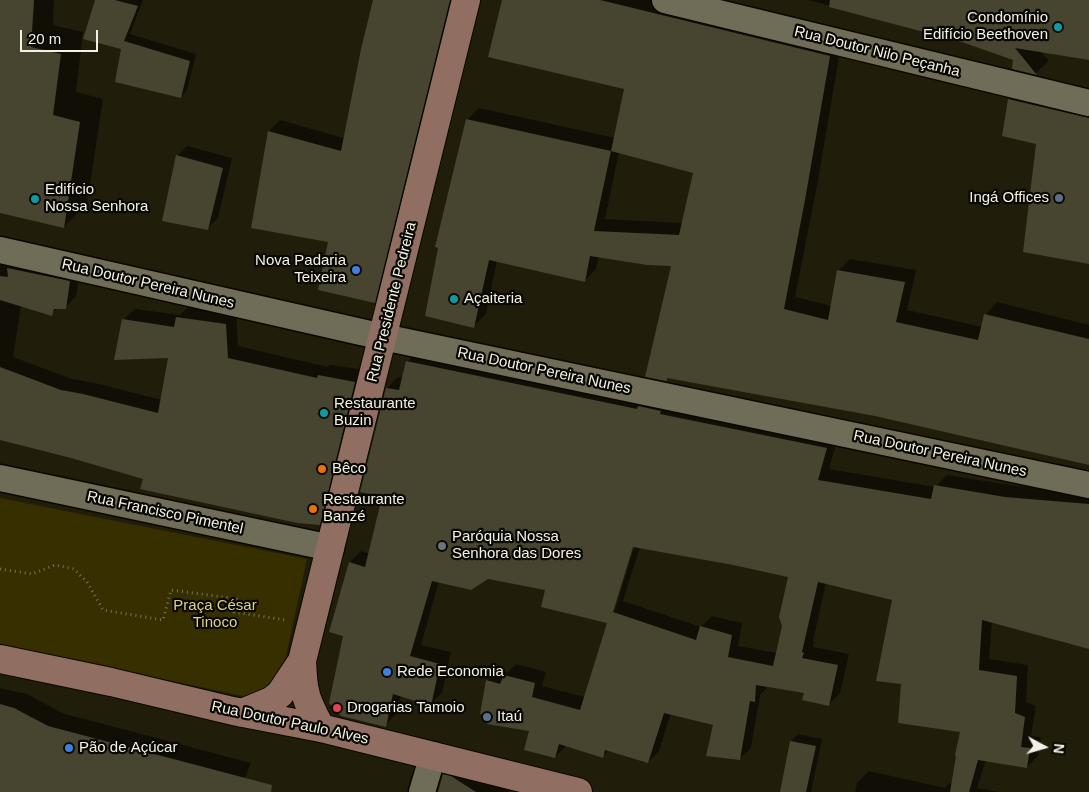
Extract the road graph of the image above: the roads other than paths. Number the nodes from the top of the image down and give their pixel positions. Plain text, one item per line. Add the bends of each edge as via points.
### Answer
1 (466, 0) edge
2 (665, 0) edge
3 (1089, 103) edge
4 (0, 250) edge
5 (383, 337) junction
6 (0, 478) edge
7 (1089, 485) edge
8 (330, 548) junction
9 (0, 659) edge
10 (302, 662) junction
11 (242, 713) junction
12 (321, 728) junction
13 (433, 755) junction
14 (422, 792) edge
15 (578, 792) edge

1 - 5 street, Rua Presidente Pedreira
2 - 3 street, Rua Doutor Nilo Peçanha
4 - 5 street, Rua Doutor Pereira Nunes
5 - 7 street, Rua Doutor Pereira Nunes
5 - 8 street, Rua Presidente Pedreira
6 - 8 street, Rua Francisco Pimentel
8 - 10 street, Rua Presidente Pedreira
9 - 11 street, Rua Doutor Paulo Alves
10 - 11 street, Rua Presidente Pedreira via 280,694
10 - 12 street, Rua Presidente Pedreira via 309,705
11 - 12 street, Rua Doutor Paulo Alves
12 - 13 street, Rua Doutor Paulo Alves
13 - 14 street
13 - 15 street, Rua Doutor Paulo Alves

